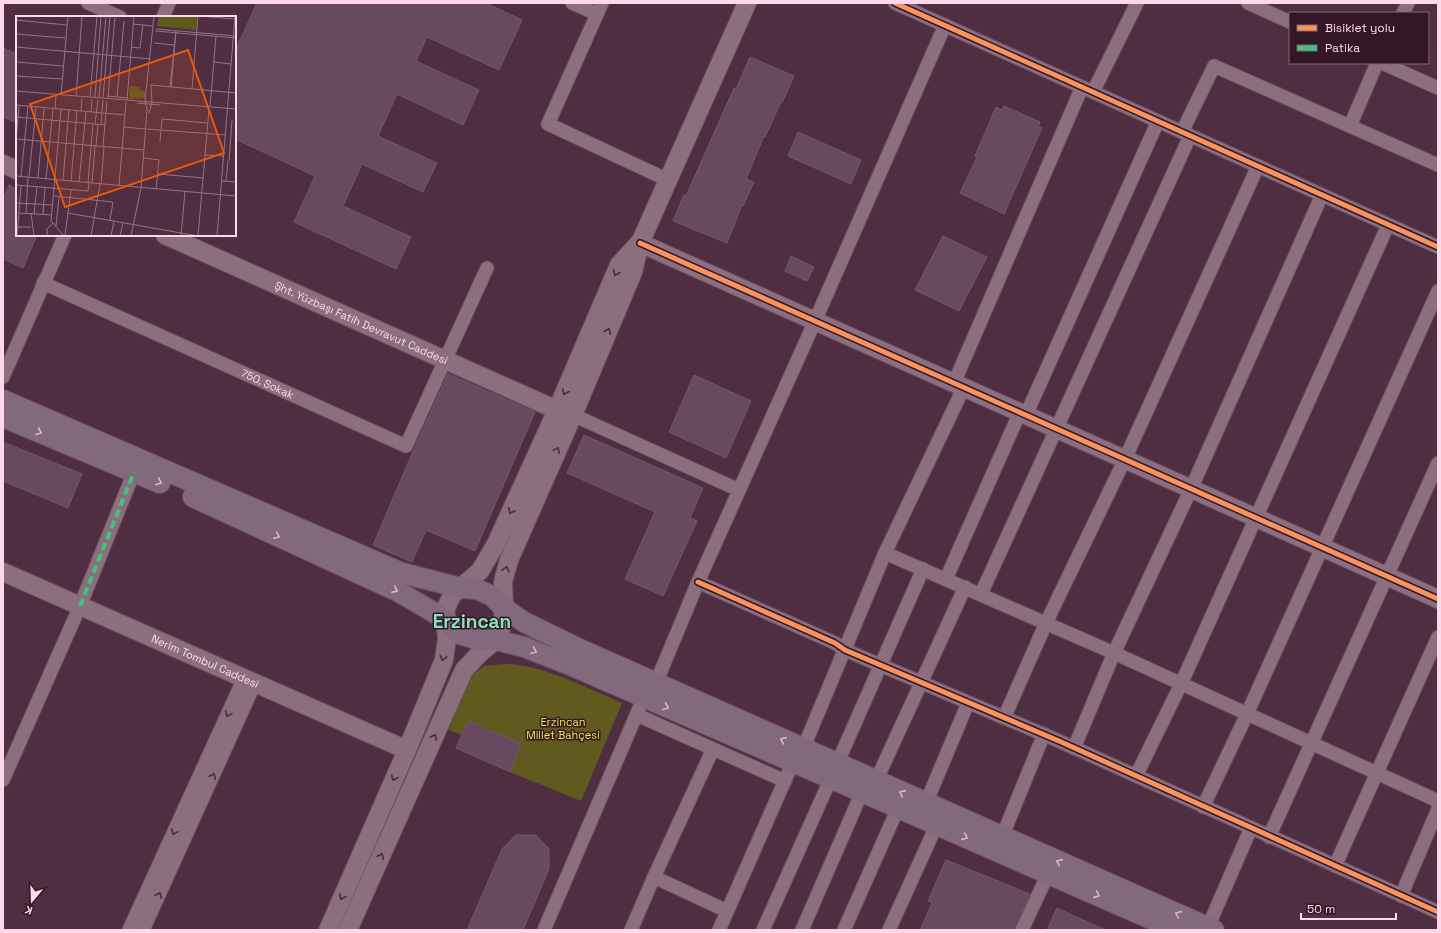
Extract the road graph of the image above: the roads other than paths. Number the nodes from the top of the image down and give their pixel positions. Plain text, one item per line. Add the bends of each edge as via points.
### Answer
1 (88, 3) edge
2 (169, 3) edge
3 (572, 3) edge
4 (747, 3) edge
5 (895, 3) edge
6 (1137, 3) edge
7 (1248, 3) edge
8 (1408, 3) edge
9 (600, 9) edge
10 (1404, 12) edge
11 (118, 16) edge
12 (163, 16) edge
13 (1289, 22) edge
14 (945, 25) junction
15 (1377, 64) edge
16 (1384, 64) edge
17 (1438, 88) edge
18 (1088, 90) junction
19 (1158, 121) junction
20 (1350, 126) junction
21 (1186, 134) junction
22 (3, 164) edge
23 (1438, 164) edge
24 (1258, 166) junction
25 (16, 170) edge
26 (668, 180) junction
27 (1322, 195) junction
28 (1388, 224) junction
29 (65, 236) edge
30 (167, 236) edge
31 (640, 242) junction
32 (1438, 247) edge
33 (487, 268) dead end
34 (43, 283) junction
35 (1438, 291) edge
36 (816, 320) junction
37 (445, 360) junction
38 (3, 377) edge
39 (959, 385) junction
40 (3, 400) edge
41 (565, 413) junction
42 (1023, 414) junction
43 (3, 417) edge
44 (1057, 429) junction
45 (1126, 460) junction
46 (1438, 463) edge
47 (134, 472) junction
48 (1192, 489) junction
49 (739, 490) junction
50 (1255, 518) junction
51 (1322, 547) junction
52 (885, 553) junction
53 (923, 569) junction
54 (3, 572) edge
55 (1387, 576) junction
56 (946, 579) junction
57 (698, 582) junction
58 (965, 587) junction
59 (461, 588) junction
60 (981, 594) junction
61 (1438, 599) edge
62 (80, 606) junction
63 (504, 608) junction
64 (445, 619) junction
65 (1046, 623) junction
66 (1438, 637) edge
67 (496, 640) junction
68 (845, 650) junction
69 (1114, 653) junction
70 (881, 665) junction
71 (250, 681) junction
72 (921, 682) junction
73 (1181, 684) junction
74 (646, 698) junction
75 (968, 702) junction
76 (1247, 714) junction
77 (1004, 718) junction
78 (1044, 734) junction
79 (1311, 743) junction
80 (1074, 748) junction
81 (713, 749) junction
82 (407, 750) junction
83 (798, 755) junction
84 (834, 771) junction
85 (1376, 773) junction
86 (1136, 776) junction
87 (3, 780) edge
88 (785, 781) junction
89 (869, 787) junction
90 (1438, 801) edge
91 (926, 803) junction
92 (1203, 807) junction
93 (898, 808) junction
94 (1438, 809) edge
95 (937, 824) junction
96 (1251, 828) junction
97 (1002, 837) junction
98 (1269, 837) junction
99 (1335, 866) junction
100 (1048, 874) junction
101 (654, 877) junction
102 (1401, 896) junction
103 (727, 911) junction
104 (1438, 912) edge
105 (1166, 928) edge
106 (1211, 929) edge
107 (129, 930) edge
108 (143, 930) edge
109 (328, 930) edge
110 (348, 930) edge
111 (544, 930) edge
112 (631, 930) edge
113 (719, 930) edge
114 (763, 930) edge
115 (802, 930) edge
116 (844, 930) edge
117 (890, 930) edge
118 (1022, 930) edge

1 - 11 street
2 - 12 street
3 - 9 street
4 - 26 street
5 - 14 street
6 - 18 street
7 - 13 street
8 - 10 street
9 - 26 street via 548,124
14 - 18 street
14 - 36 street
15 - 20 street
16 - 17 street
18 - 19 street
18 - 39 street
19 - 21 street
19 - 42 street
20 - 21 street via 1214,66
20 - 23 street
21 - 24 street
21 - 44 street
22 - 25 street
24 - 27 street
24 - 45 street
26 - 31 street
27 - 28 street
27 - 48 street
28 - 32 street
28 - 50 street
29 - 34 street
30 - 37 street, Şht. Yüzbaşı Fatih Devravut Caddesi
31 - 36 street
31 - 41 street via 633,272
33 - 37 street
34 - 37 street, 750. Sokak via 406,446
34 - 38 street
35 - 51 street
36 - 39 street
36 - 49 street
37 - 41 street, Şht. Yüzbaşı Fatih Devravut Caddesi
39 - 42 street
39 - 52 street
40 - 59 main road via 402,573
41 - 49 street
41 -> 59 street via 480,571
63 -> 41 street via 503,582 508,560
42 - 44 street
42 - 56 street
43 -> 47 main road
44 - 45 street
44 - 60 street
45 - 48 street
45 - 65 street
46 - 55 street
47 - 62 street
47 -> 64 main road via 399,592
48 - 50 street
48 - 69 street
49 - 57 street
50 - 51 street
50 - 73 street
51 - 55 street
51 - 76 street
52 - 53 street
52 - 68 street
53 - 56 street
53 - 70 street
54 - 62 street, Nerim Tombul Caddesi
55 - 61 street
55 - 79 street
56 - 58 street
57 - 68 street via 835,643
57 - 74 street
58 - 60 street
58 - 72 street
59 - 63 main road via 477,589 492,596
59 - 64 street via 452,595 446,608
60 - 65 street
62 - 71 street, Nerim Tombul Caddesi
62 - 87 street
63 - 67 street via 502,626
63 - 74 main road via 524,622 575,647
64 - 67 main road via 460,634 478,640
64 -> 82 street via 447,638 444,660
65 - 69 street
65 - 77 street
66 - 85 street
67 -> 74 main road via 524,647
110 -> 67 street via 464,670
68 - 70 street
68 - 83 street
69 - 73 street
69 - 80 street
70 - 72 street
70 - 84 street
71 - 82 street, Nerim Tombul Caddesi
71 -> 107 street
108 -> 71 street
72 - 75 street
72 - 89 street
73 - 76 street
73 - 86 street
74 - 81 street
74 - 83 main road
74 - 111 street
75 - 77 street
75 - 91 street
76 - 79 street
76 - 92 street
77 - 78 street
78 - 80 street
78 - 97 street
79 - 85 street
79 - 98 street
80 - 86 street
81 - 88 street
81 - 101 street
82 -> 109 street
83 - 84 main road
83 - 88 street
84 - 89 main road
84 - 114 street
85 - 90 street
85 - 99 street
86 - 92 street
88 - 103 street
91 -> 89 main road
89 - 93 main road
89 - 115 street
91 - 97 main road
92 - 96 street
93 - 95 main road
93 - 116 street
94 - 102 street
95 -> 100 main road
95 - 117 street
96 - 98 street
96 - 106 street
106 -> 97 main road
98 - 99 street
99 - 102 street
100 -> 105 main road
100 - 118 street
101 - 103 street
101 - 112 street
102 - 104 street
103 - 113 street

